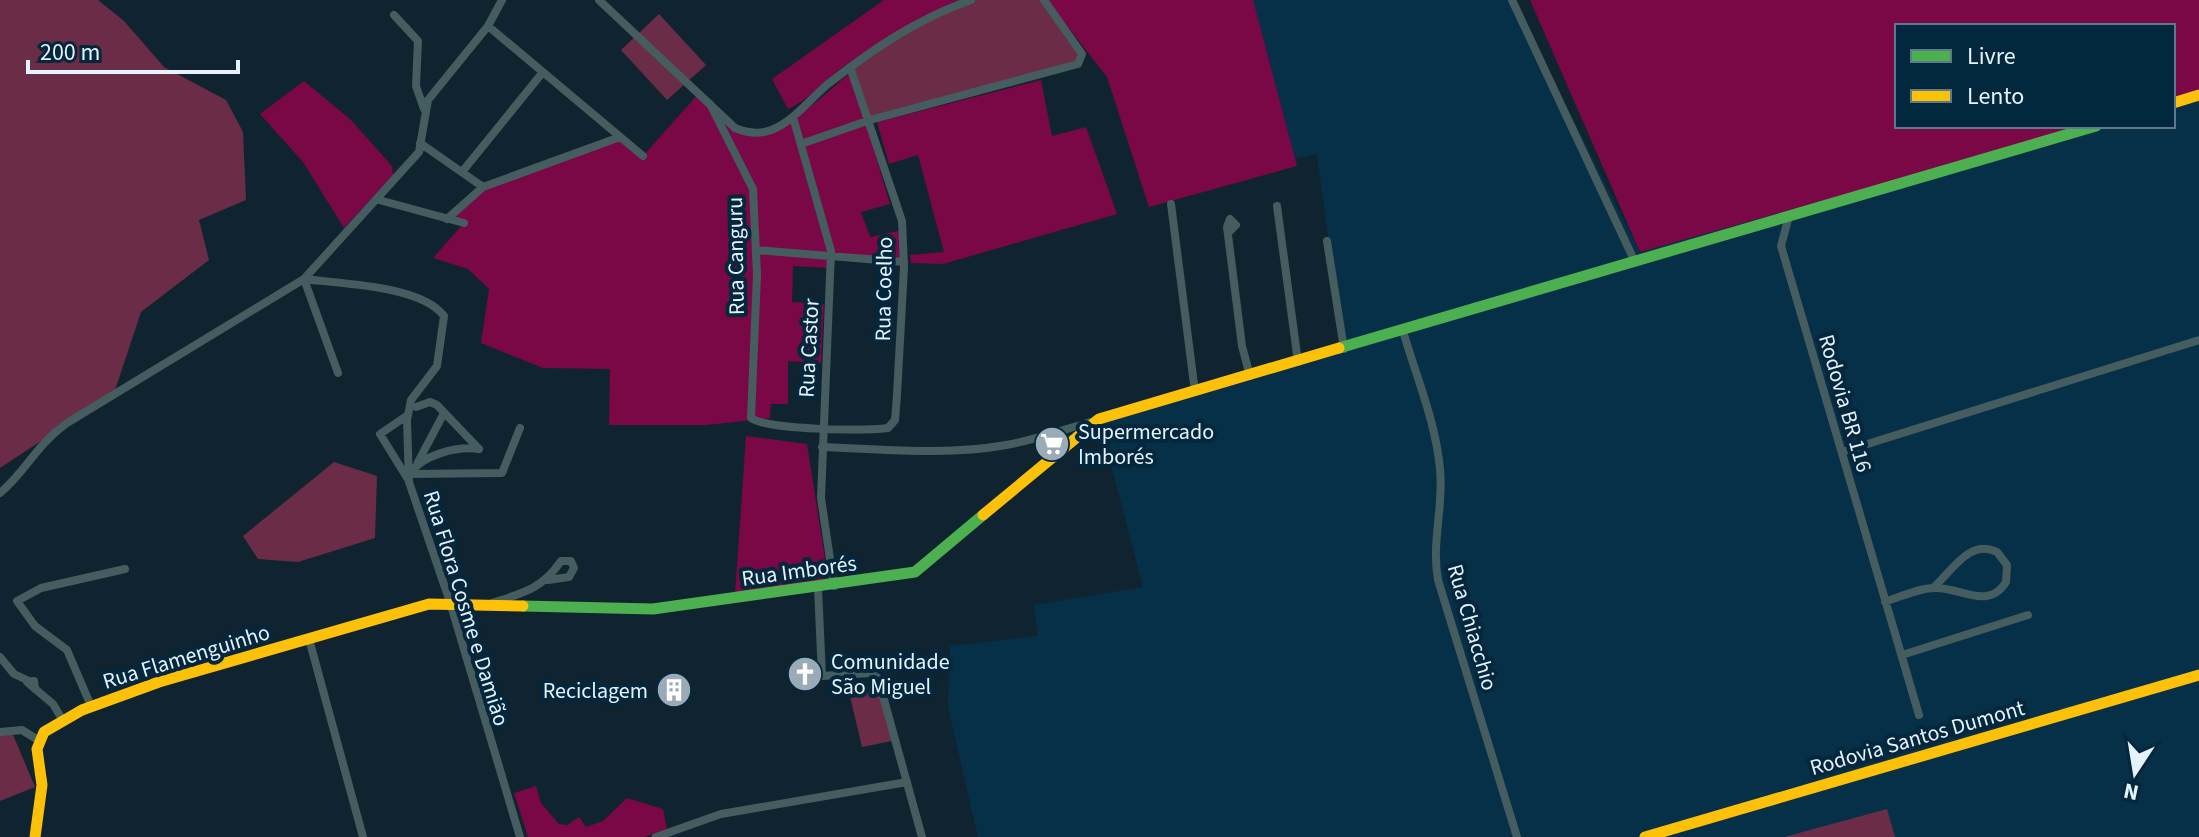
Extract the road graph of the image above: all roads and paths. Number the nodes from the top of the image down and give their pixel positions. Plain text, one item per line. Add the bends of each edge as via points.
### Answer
1 (502, 0) edge
2 (599, 0) edge
3 (971, 0) edge
4 (1044, 0) edge
5 (1512, 0) edge
6 (394, 15) dead end
7 (488, 26) junction
8 (850, 67) junction
9 (543, 72) junction
10 (2199, 95) edge
11 (2175, 102) edge
12 (710, 104) junction
13 (424, 109) junction
14 (793, 117) junction
15 (870, 120) junction
16 (2089, 128) edge
17 (620, 137) junction
18 (420, 143) junction
19 (801, 144) junction
20 (643, 156) dead end
21 (462, 172) junction
22 (483, 187) junction
23 (379, 200) junction
24 (1171, 204) dead end
25 (1277, 206) dead end
26 (1789, 215) junction
27 (447, 219) junction
28 (464, 223) dead end
29 (1228, 233) dead end
30 (1327, 241) dead end
31 (756, 250) junction
32 (831, 256) junction
33 (904, 262) junction
34 (1635, 262) junction
35 (304, 279) junction
36 (1403, 331) junction
37 (2199, 340) edge
38 (1344, 349) junction
39 (1298, 362) junction
40 (338, 373) dead end
41 (1250, 376) junction
42 (1194, 392) junction
43 (416, 407) dead end
44 (444, 413) junction
45 (408, 415) junction
46 (1099, 419) junction
47 (520, 428) dead end
48 (822, 428) junction
49 (822, 447) junction
50 (1842, 452) junction
51 (418, 462) junction
52 (409, 478) junction
53 (0, 493) edge
54 (125, 569) dead end
55 (548, 580) dead end
56 (834, 586) junction
57 (818, 588) junction
58 (1933, 588) junction
59 (450, 602) junction
60 (1885, 602) junction
61 (491, 604) junction
62 (2028, 615) dead end
63 (309, 639) junction
64 (1902, 655) junction
65 (0, 657) edge
66 (2199, 675) edge
67 (91, 706) junction
68 (1919, 715) dead end
69 (62, 719) junction
70 (0, 732) edge
71 (38, 740) junction
72 (907, 782) junction
73 (35, 837) edge
74 (363, 837) edge
75 (520, 837) edge
76 (656, 837) edge
77 (922, 837) edge
78 (1517, 837) edge
79 (1645, 837) edge

1 - 7 street
2 - 12 street
3 - 8 street via 918,21
4 - 15 street via 1082,54 1078,64
5 - 34 street
6 - 13 street via 418,41 416,86
7 - 9 street
7 - 13 street
8 - 14 street
8 - 15 street, Rua Coelho
9 - 17 street
9 - 21 street
10 - 11 main road
12 - 14 street via 749,134 771,130
12 - 31 street, Rua Canguru via 753,189
13 - 18 street
14 - 19 street, Rua Castor
15 - 19 street
15 - 33 street, Rua Coelho via 902,221
16 - 26 main road
17 - 20 street
17 - 22 street
18 - 21 street
18 - 23 street via 419,152
19 - 32 street, Rua Castor
21 - 22 street
22 - 27 street
23 - 27 street
23 - 35 street
24 - 42 street
25 - 39 street
26 - 34 main road
26 - 50 street, Rodovia BR 116 via 1781,246
27 - 28 street
29 - 41 street
30 - 38 street
31 - 32 street
31 - 48 street, Rua Canguru via 751,418
32 - 33 street
32 - 48 street, Rua Castor
33 - 48 street, Rua Coelho via 893,424 884,429
34 - 36 main road
35 - 40 street
35 - 45 street, Rua Flora Cosme e Damião via 390,291 441,312 445,325 437,366 411,400
35 - 53 street via 67,423 40,444
36 - 38 main road
36 - 78 street, Rua Chiacchio via 1439,459 1434,551 1438,580
37 - 50 street
38 - 39 main road
39 - 41 main road
41 - 42 main road
42 - 46 main road
43 - 44 street via 430,402
44 - 51 street
44 - 51 street via 479,449 464,447
45 - 52 street, Rua Flora Cosme e Damião
45 - 52 street via 380,434
46 - 49 street via 1006,445 941,451
46 - 56 main road, Rua Imborés via 925,567
47 - 52 street via 502,473
48 - 49 street, Rua Castor
49 - 56 street, Rua Castor via 821,498
50 - 60 street, Rodovia BR 116
51 - 52 street
52 - 59 street, Rua Flora Cosme e Damião
54 - 67 street via 41,588 17,601 35,626 67,650
55 - 61 street
56 - 57 main road, Rua Imborés
57 - 61 main road, Rua Imborés via 653,609
57 - 72 street via 822,676 876,675
58 - 58 street via 1992,596 2006,582 2007,565 1993,549 1977,548
58 - 60 street
59 - 61 main road, Rua Imborés
59 - 63 main road, Rua Flamenguinho
59 - 75 street, Rua Flora Cosme e Damião
60 - 64 street, Rodovia BR 116
62 - 64 street
63 - 67 main road, Rua Flamenguinho
63 - 74 street
64 - 68 street, Rodovia BR 116
65 - 69 street via 53,704
66 - 79 main road, Rodovia Santos Dumont
67 - 69 main road, Rua Flamenguinho
69 - 71 main road, Rua Flamenguinho
70 - 71 street via 22,730
71 - 73 main road via 42,794
72 - 76 street via 721,814
72 - 77 street

